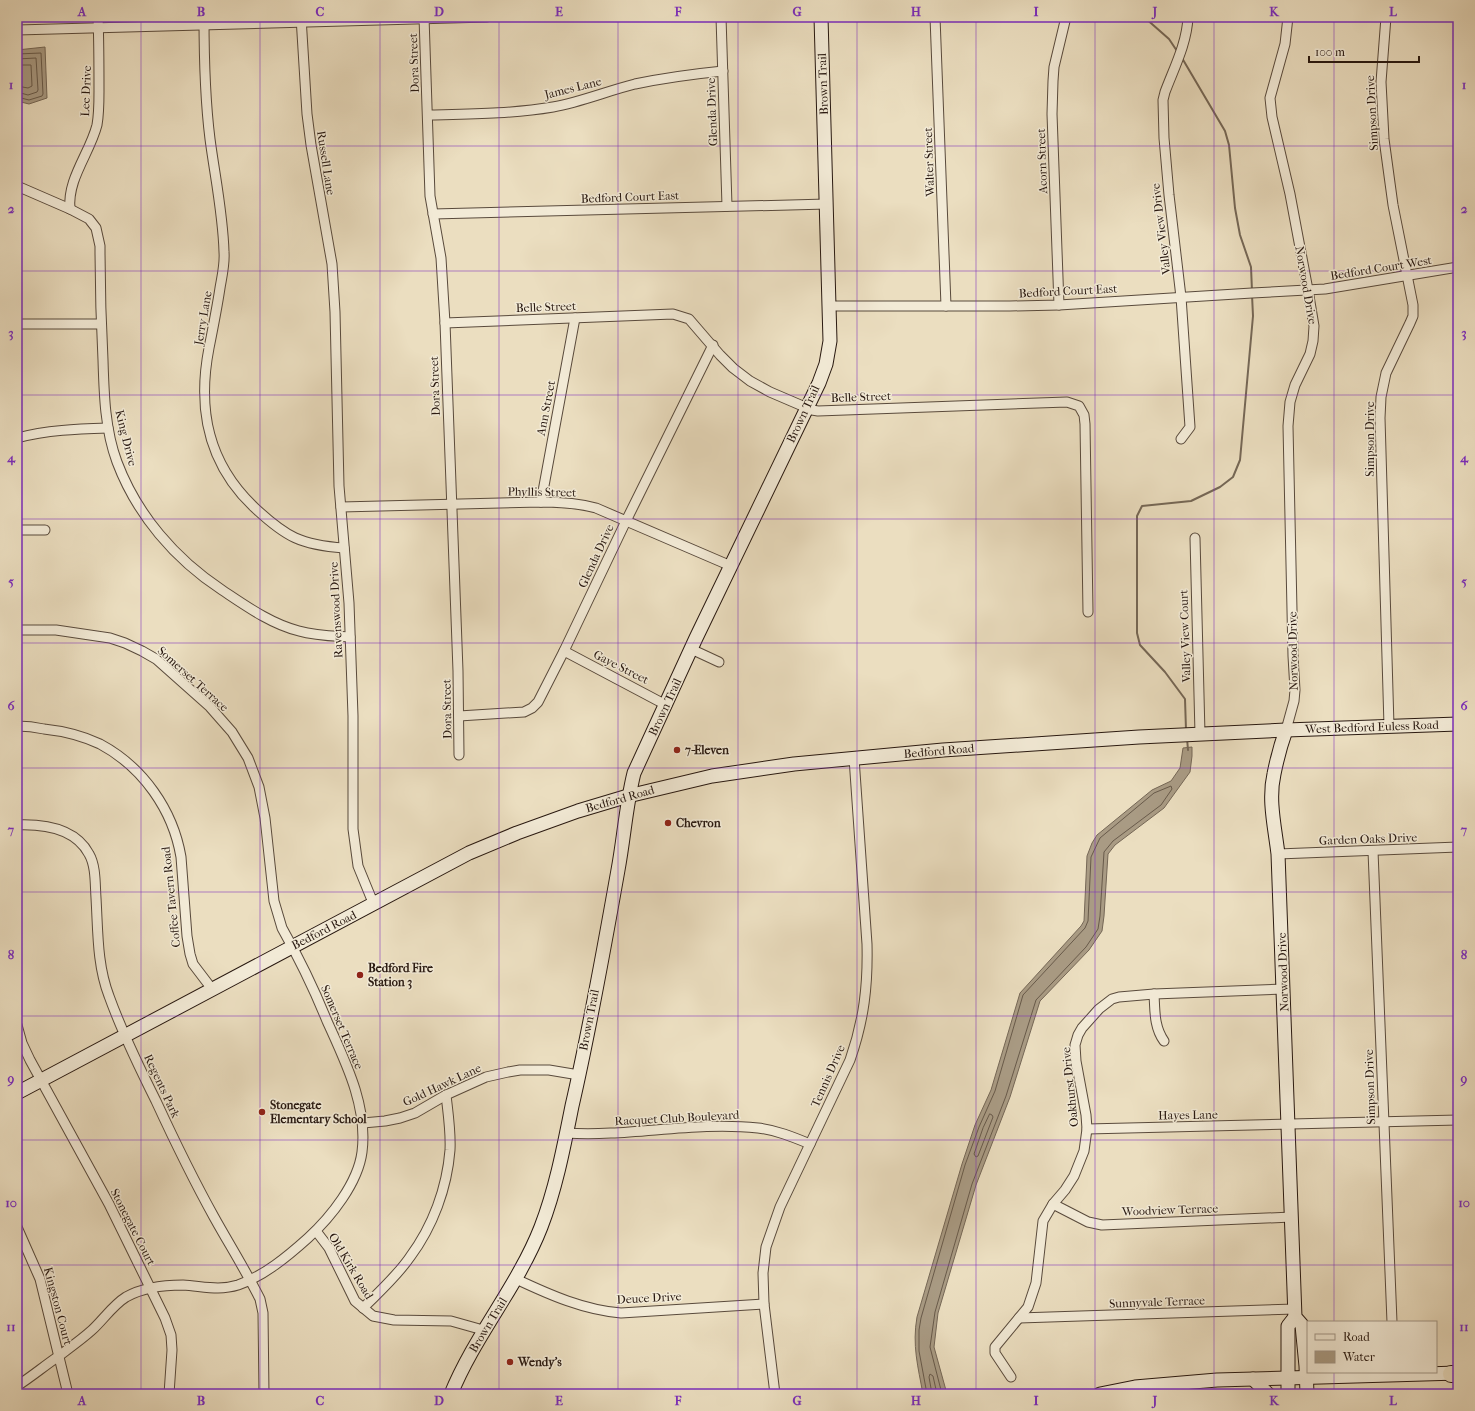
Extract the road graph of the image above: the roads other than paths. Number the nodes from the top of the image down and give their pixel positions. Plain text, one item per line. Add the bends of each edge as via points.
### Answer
1 (98, 17) edge
2 (487, 17) edge
3 (721, 17) edge
4 (821, 17) edge
5 (935, 17) edge
6 (1066, 17) edge
7 (1188, 17) edge
8 (1288, 17) edge
9 (1386, 17) edge
10 (424, 18) edge
11 (301, 20) edge
12 (204, 21) edge
13 (98, 28) junction
14 (17, 30) edge
15 (723, 71) junction
16 (428, 114) junction
17 (17, 186) edge
18 (827, 204) junction
19 (727, 206) junction
20 (70, 209) junction
21 (433, 214) junction
22 (1458, 267) edge
23 (1408, 276) junction
24 (1308, 290) junction
25 (1181, 297) junction
26 (1059, 305) junction
27 (829, 306) junction
28 (946, 306) junction
29 (335, 312) joint
30 (575, 318) junction
31 (445, 323) junction
32 (17, 324) edge
33 (101, 324) junction
34 (712, 346) junction
35 (806, 408) junction
36 (108, 428) junction
37 (17, 438) edge
38 (1181, 439) dead end
39 (541, 502) junction
40 (451, 504) junction
41 (341, 507) junction
42 (626, 521) junction
43 (17, 530) edge
44 (45, 530) dead end
45 (1195, 538) dead end
46 (344, 548) junction
47 (731, 566) junction
48 (1088, 612) dead end
49 (17, 630) edge
50 (350, 637) junction
51 (691, 649) junction
52 (564, 651) junction
53 (719, 662) dead end
54 (666, 705) junction
55 (459, 716) junction
56 (1458, 724) edge
57 (17, 726) edge
58 (1389, 726) junction
59 (1286, 730) junction
60 (1191, 734) junction
61 (460, 755) dead end
62 (854, 758) junction
63 (628, 796) junction
64 (17, 825) edge
65 (1458, 847) edge
66 (1373, 851) junction
67 (1278, 854) junction
68 (374, 905) junction
69 (292, 946) junction
70 (212, 989) junction
71 (1284, 989) junction
72 (1154, 994) junction
73 (17, 1025) edge
74 (126, 1036) junction
75 (1164, 1041) dead end
76 (579, 1075) junction
77 (41, 1080) junction
78 (17, 1093) edge
79 (446, 1095) junction
80 (1458, 1120) edge
81 (1384, 1122) junction
82 (363, 1123) junction
83 (1289, 1125) junction
84 (1087, 1129) junction
85 (566, 1133) junction
86 (810, 1144) junction
87 (1053, 1204) junction
88 (1292, 1217) junction
89 (17, 1227) edge
90 (316, 1231) junction
91 (516, 1279) junction
92 (250, 1280) junction
93 (152, 1289) junction
94 (764, 1304) junction
95 (362, 1308) junction
96 (1295, 1313) junction
97 (1019, 1318) junction
98 (1392, 1321) edge
99 (483, 1330) junction
100 (58, 1356) junction
101 (1394, 1374) edge
102 (1456, 1374) edge
103 (1011, 1377) dead end
104 (1288, 1378) junction
105 (1307, 1378) junction
106 (1253, 1379) junction
107 (17, 1386) edge
108 (68, 1394) edge
109 (170, 1394) edge
110 (264, 1394) edge
111 (451, 1394) edge
112 (775, 1394) edge
113 (1100, 1394) edge
114 (1268, 1394) edge
115 (1288, 1394) edge
116 (1307, 1394) edge

1 - 13 street, Lee Drive
2 - 10 street
3 - 15 street, Glenda Drive
4 - 18 street, Brown Trail
5 - 28 street, Walter Street
6 - 26 street, Acorn Street via 1054,66 1052,114
7 - 25 street, Valley View Drive via 1182,45 1163,100 1168,195
8 - 24 street, Norwood Drive via 1285,44 1270,98
9 - 23 street, Simpson Drive via 1381,82 1384,139 1400,246
10 - 11 street
10 - 16 street, Dora Street
11 - 12 street
11 - 29 street, Russell Lane via 307,114 332,264
12 - 13 street
12 - 46 street, Jerry Lane via 206,94 222,223 224,261 205,379 208,434 218,460 230,479 245,498 274,525 300,540
13 - 14 street
13 - 20 street, Lee Drive via 97,124 90,147 69,192
15 - 16 street, James Lane via 679,75 553,106 487,113
15 - 19 street, Glenda Drive
16 - 21 street, Dora Street via 430,196
17 - 20 street, King Drive
18 - 19 street, Bedford Court East
18 - 27 street, Brown Trail
19 - 21 street, Bedford Court East
20 - 33 street, King Drive via 89,219 96,228 100,246
21 - 31 street, Dora Street via 441,258
22 - 23 street, Bedford Court West
23 - 24 street, Bedford Court West
23 - 58 street, Simpson Drive via 1413,316 1386,373 1380,418
24 - 25 street, Bedford Court East
24 - 59 street, Norwood Drive via 1314,326 1313,341 1290,402 1288,426 1295,690
25 - 26 street, Bedford Court East
25 - 38 street, Valley View Drive via 1190,426
26 - 28 street, Bedford Court East
27 - 28 street, Bedford Court East
27 - 35 street, Brown Trail via 830,341 826,364
29 - 41 street, Ravenswood Drive
30 - 31 street, Belle Street
30 - 34 street, Belle Street via 673,314 689,319
30 - 39 street, Ann Street
31 - 40 street, Dora Street
32 - 33 street
33 - 36 street, King Drive via 104,400
34 - 35 street, Belle Street via 733,368 750,380
34 - 42 street, Glenda Drive
35 - 47 street, Brown Trail
35 - 48 street, Belle Street via 818,411 1066,402 1079,406 1085,424
36 - 37 street via 33,434
36 - 50 street, King Drive via 116,461 130,492 149,523 196,571 252,610 283,626 317,635
39 - 40 street, Phyllis Street
39 - 42 street, Phyllis Street via 584,505
40 - 41 street, Phyllis Street
40 - 55 street, Dora Street
41 - 46 street, Ravenswood Drive
42 - 47 street, Phyllis Street
42 - 52 street, Glenda Drive
43 - 44 street
45 - 60 street, Valley View Court
46 - 50 street, Ravenswood Drive
47 - 51 street, Brown Trail
49 - 69 street, Somerset Terrace via 56,630 110,638 156,659 210,706 228,727 248,758 259,787 274,901 282,928
50 - 68 street, Ravenswood Drive via 353,829 358,866
51 - 53 street
51 - 54 street, Brown Trail
52 - 54 street, Gaye Street
52 - 55 street, Glenda Drive via 538,702 532,708 516,713
54 - 63 street, Brown Trail via 634,773
55 - 61 street, Dora Street
56 - 58 street, West Bedford Euless Road
57 - 70 street, Coffee Tavern Road via 55,730 99,744 135,769 155,793 169,817 179,845 190,954 193,964
58 - 59 street, West Bedford Euless Road
59 - 60 street, Bedford Road
59 - 67 street, Norwood Drive via 1273,775 1272,790
60 - 62 street, Bedford Road
62 - 63 street, Bedford Road via 712,776
62 - 86 street, Tennis Drive via 867,944 867,992 854,1047
63 - 68 street, Bedford Road via 578,811 469,853
63 - 76 street, Brown Trail via 618,870
64 - 74 street, Regents Park via 53,827 70,835 89,853 95,881 100,969
65 - 66 street, Garden Oaks Drive
66 - 67 street, Garden Oaks Drive
66 - 81 street, Simpson Drive
67 - 71 street, Norwood Drive
68 - 69 street, Bedford Road
69 - 70 street, Bedford Road
69 - 82 street, Somerset Terrace via 345,1060
70 - 74 street, Bedford Road
71 - 72 street, Oakhurst Drive
71 - 83 street, Norwood Drive
72 - 75 street via 1156,1027
72 - 84 street, Oakhurst Drive via 1112,999 1094,1014 1078,1035 1075,1045 1076,1061
73 - 77 street, Stonegate Court via 22,1042
74 - 77 street, Bedford Road
74 - 92 street, Regents Park via 182,1155
76 - 79 street, Gold Hawk Lane via 549,1070 520,1070 486,1077
76 - 85 street, Brown Trail
77 - 78 street, Bedford Road
77 - 93 street, Stonegate Court
79 - 82 street, Gold Hawk Lane via 400,1118
79 - 95 street via 450,1149 437,1208 411,1257
80 - 81 street, Hayes Lane
81 - 83 street, Hayes Lane
81 - 98 street, Simpson Drive
82 - 90 street, Somerset Terrace via 359,1168 342,1200
83 - 84 street, Hayes Lane
83 - 88 street, Norwood Drive
84 - 87 street, Oakhurst Drive via 1080,1165
85 - 86 street, Racquet Club Boulevard via 734,1126 782,1133
85 - 91 street, Brown Trail via 542,1226
86 - 94 street, Tennis Drive via 780,1207 766,1247 763,1273
87 - 88 street, Woodview Terrace via 1088,1222 1102,1224
87 - 97 street, Oakhurst Drive via 1044,1221 1036,1283 1028,1307
88 - 96 street, Norwood Drive
89 - 100 street, Kingston Court via 40,1279
90 - 92 street, Somerset Terrace via 267,1271
90 - 95 street, Old Kirk Road via 329,1248 355,1301
91 - 94 street, Deuce Drive via 569,1302 622,1313
91 - 99 street, Brown Trail
92 - 93 street, Somerset Terrace via 228,1288 183,1285
92 - 110 street, Regents Park via 260,1299 263,1313
93 - 100 street, Somerset Terrace via 125,1298 92,1330
93 - 109 street, Stonegate Court via 171,1335
94 - 112 street, Tennis Drive
95 - 99 street, Old Kirk Road via 380,1319 451,1321
96 - 97 street, Sunnyvale Terrace
96 - 104 street, Norwood Drive via 1288,1326
96 - 105 street, Norwood Drive via 1302,1325
97 - 103 street, Oakhurst Drive via 995,1347 995,1352
99 - 111 street, Brown Trail
100 - 107 street, Somerset Terrace
100 - 108 street, Kingston Court
101 - 102 street
101 - 105 street
104 - 105 street
104 - 106 street
104 - 115 street, Norwood Drive
105 - 116 street, Norwood Drive
106 - 113 street via 1135,1387
106 - 114 street

